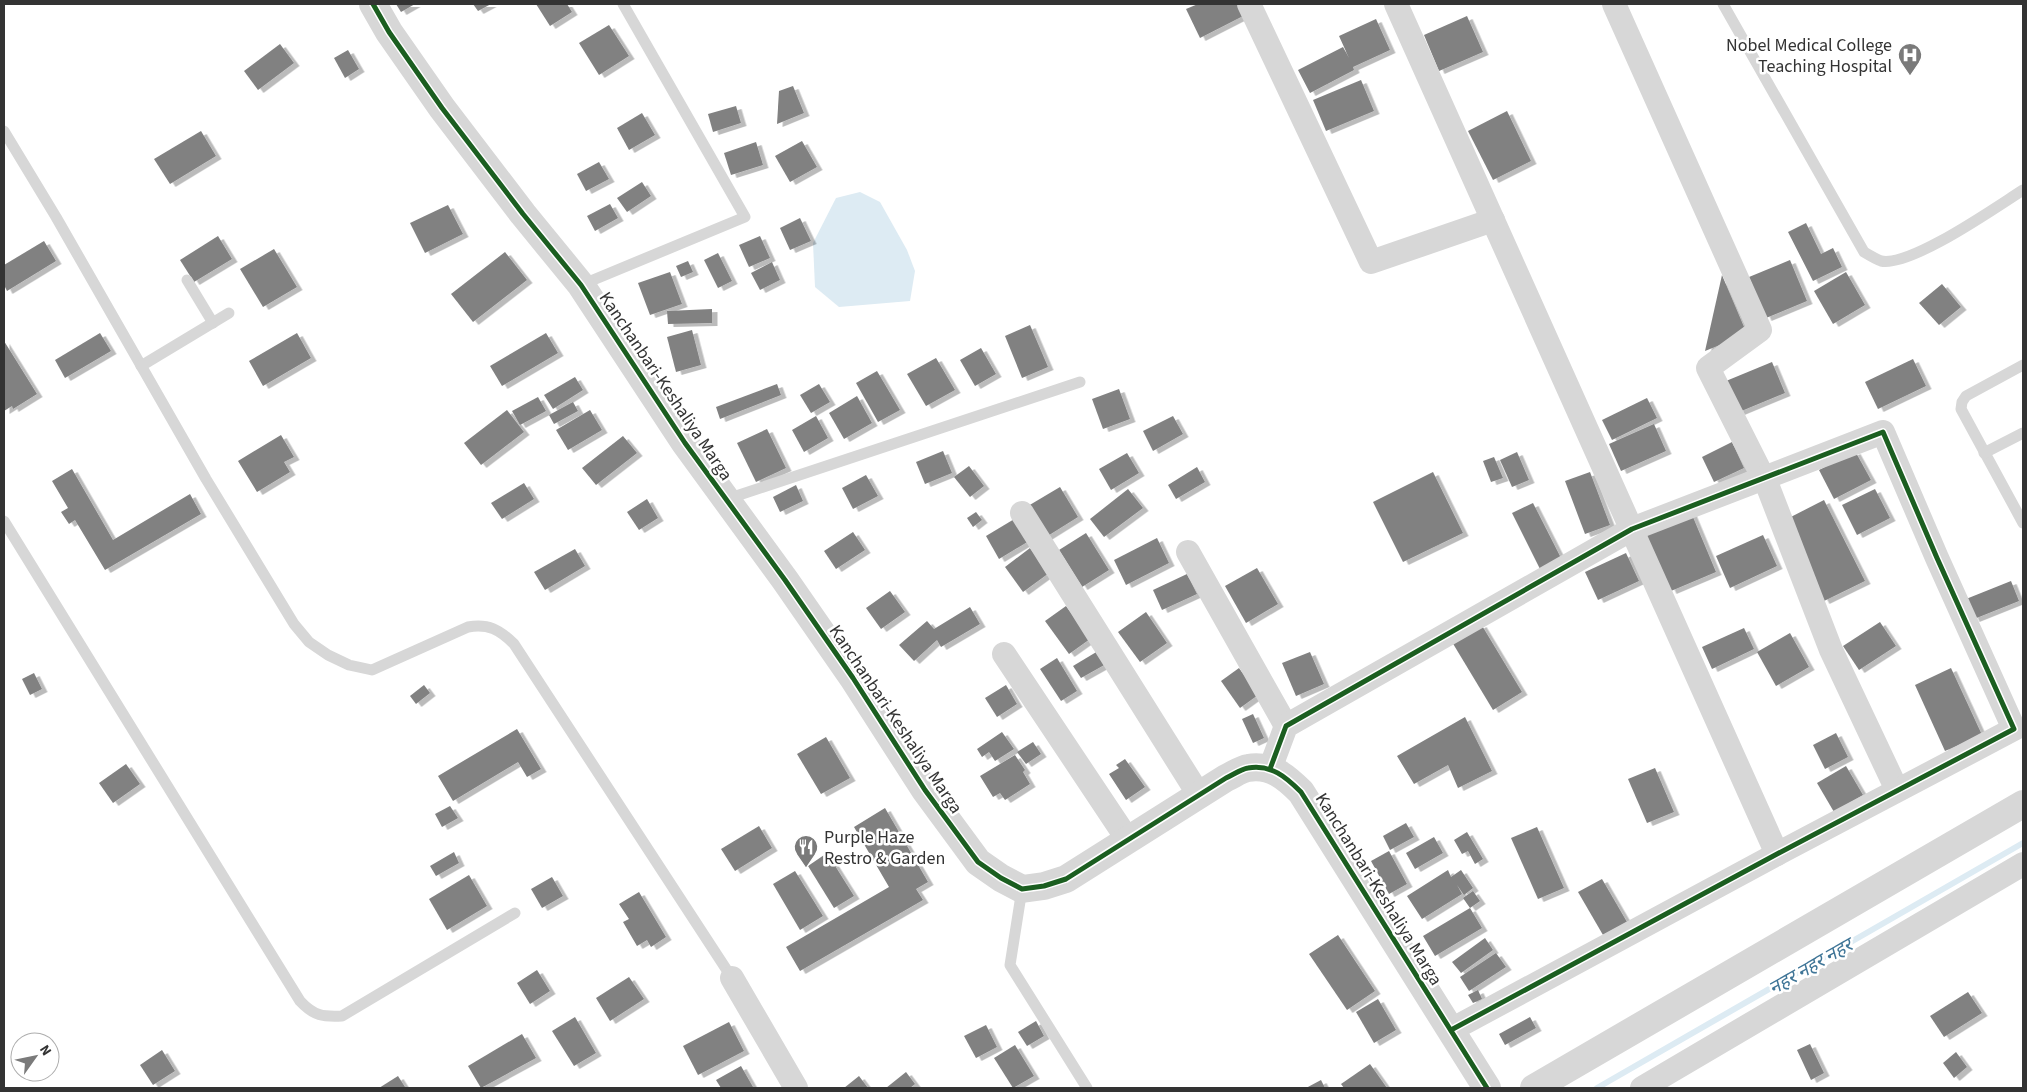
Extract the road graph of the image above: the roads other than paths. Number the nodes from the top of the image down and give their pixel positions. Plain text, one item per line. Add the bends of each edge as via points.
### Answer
1 (373, 4) edge
2 (623, 4) edge
3 (1249, 4) edge
4 (1396, 4) edge
5 (1614, 4) edge
6 (1723, 4) edge
7 (4, 131) edge
8 (2023, 190) edge
9 (1493, 220) junction
10 (187, 280) dead end
11 (581, 285) junction
12 (229, 313) dead end
13 (213, 323) junction
14 (2023, 365) edge
15 (141, 366) junction
16 (1080, 382) dead end
17 (2023, 433) edge
18 (1984, 453) junction
19 (1764, 480) junction
20 (727, 499) junction
21 (2020, 508) edge
22 (1022, 513) dead end
23 (4, 520) edge
24 (2023, 523) edge
25 (1632, 529) junction
26 (1188, 552) dead end
27 (1004, 654) dead end
28 (1286, 726) junction
29 (1270, 769) junction
30 (1897, 790) junction
31 (1198, 795) junction
32 (2023, 804) edge
33 (1128, 840) junction
34 (1777, 854) junction
35 (2023, 864) edge
36 (1022, 889) junction
37 (516, 913) dead end
38 (732, 978) joint
39 (1451, 1030) junction
40 (796, 1088) edge
41 (1087, 1088) edge
42 (1487, 1088) edge
43 (1534, 1088) edge
44 (1642, 1088) edge

1 - 11 street, Kanchanbari-Keshaliya Marga via 442,108
2 - 11 lane via 745,217
3 - 9 street via 1371,262
4 - 9 street
5 - 19 street via 1760,330 1708,368
6 - 8 lane via 1864,252 1882,261 1904,258 1926,249
7 - 15 lane
9 - 25 street
10 - 13 lane
11 - 20 street, Kanchanbari-Keshaliya Marga via 685,443
12 - 13 lane
13 - 15 lane
14 - 18 lane via 1966,396 1962,402 1961,409
15 - 38 lane via 278,598 309,642 349,665 372,670 480,624 497,630 514,644
16 - 20 lane
17 - 18 lane
18 - 21 lane
19 - 25 street
19 - 30 street via 1831,650
19 - 30 street via 1884,432 2014,729
20 - 36 street, Kanchanbari-Keshaliya Marga via 853,678 925,790 978,862
21 - 24 lane
22 - 31 street
23 - 37 lane via 307,1009 322,1017 342,1016
25 - 28 street
25 - 34 street
26 - 28 street
27 - 33 street
28 - 29 street
29 - 31 street via 1248,768
29 - 39 street, Kanchanbari-Keshaliya Marga via 1284,776 1301,792
30 - 34 street
31 - 33 street
32 - 43 street
33 - 36 street via 1066,879
34 - 39 street
35 - 44 street
36 - 41 lane via 1010,965
38 - 40 street
39 - 42 street, Kanchanbari-Keshaliya Marga

